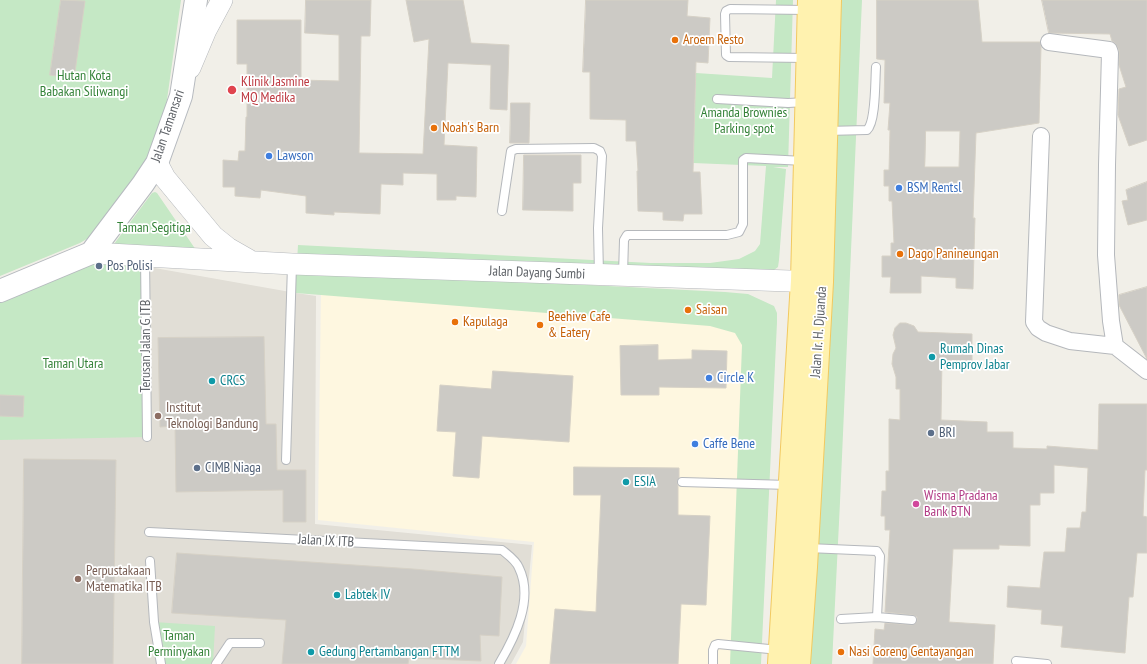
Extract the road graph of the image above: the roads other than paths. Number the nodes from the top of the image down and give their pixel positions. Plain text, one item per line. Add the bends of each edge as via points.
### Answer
1 (196, 0) edge
2 (222, 0) edge
3 (830, 0) edge
4 (808, 5) edge
5 (1049, 42) dead end
6 (806, 58) junction
7 (876, 67) dead end
8 (181, 96) junction
9 (717, 99) dead end
10 (806, 102) junction
11 (825, 132) junction
12 (1041, 136) dead end
13 (805, 161) junction
14 (156, 163) junction
15 (502, 211) dead end
16 (91, 253) junction
17 (145, 256) junction
18 (251, 262) junction
19 (292, 264) junction
20 (599, 275) junction
21 (623, 275) junction
22 (812, 281) junction
23 (0, 291) edge
24 (1115, 346) junction
25 (1147, 371) edge
26 (147, 437) dead end
27 (286, 460) dead end
28 (682, 482) dead end
29 (790, 485) junction
30 (149, 532) dead end
31 (797, 547) junction
32 (150, 561) dead end
33 (877, 616) junction
34 (841, 619) dead end
35 (912, 620) dead end
36 (260, 643) dead end
37 (779, 657) edge
38 (1016, 661) dead end
39 (161, 664) edge
40 (216, 664) edge
41 (499, 664) edge
42 (713, 664) edge
43 (798, 664) edge
44 (1047, 664) edge

1 - 8 main road, Jalan Tamansari
2 - 8 street via 206,30
3 - 11 main road, Jalan Ir. H. Djuanda
4 - 6 main road, Jalan Ir. H. Djuanda
4 - 6 lane via 730,9 725,14 726,55 729,57
5 - 24 street via 1109,50 1110,53 1106,255
6 - 10 main road, Jalan Ir. H. Djuanda
7 - 11 lane via 870,127 867,130
8 - 14 main road, Jalan Tamansari
9 - 10 lane
10 - 13 main road, Jalan Ir. H. Djuanda
11 - 22 main road, Jalan Ir. H. Djuanda
12 - 24 street via 1034,322 1046,333 1070,341
13 - 21 lane via 746,158 743,160 742,224 739,232 727,235 627,235 624,240
13 - 22 main road, Jalan Ir. H. Djuanda
14 - 16 main road, Jalan Tamansari
14 - 18 street, Jalan Dayang Sumbi via 165,178 213,236
15 - 20 lane via 511,151 594,148 600,151 602,156 598,228
16 - 17 street, Jalan Dayang Sumbi
16 - 23 main road
17 - 18 street, Jalan Dayang Sumbi
17 - 26 lane, Terusan Jalan G ITB
18 - 19 street, Jalan Dayang Sumbi
19 - 20 street, Jalan Dayang Sumbi
19 - 27 lane
20 - 21 street, Jalan Dayang Sumbi
21 - 22 street, Jalan Dayang Sumbi
22 - 29 main road, Jalan Ir. H. Djuanda
22 - 31 main road, Jalan Ir. H. Djuanda
24 - 25 street
28 - 29 lane
29 - 31 main road, Jalan Ir. H. Djuanda
30 - 41 lane, Jalan IX ITB via 502,550 519,566 524,602 518,623
31 - 33 lane via 877,551 880,556
31 - 37 main road, Jalan Ir. H. Djuanda
31 - 43 main road, Jalan Ir. H. Djuanda
32 - 39 lane via 154,622
33 - 34 lane
33 - 35 lane
36 - 40 lane via 230,643
37 - 42 lane via 718,644 713,650
38 - 44 lane

